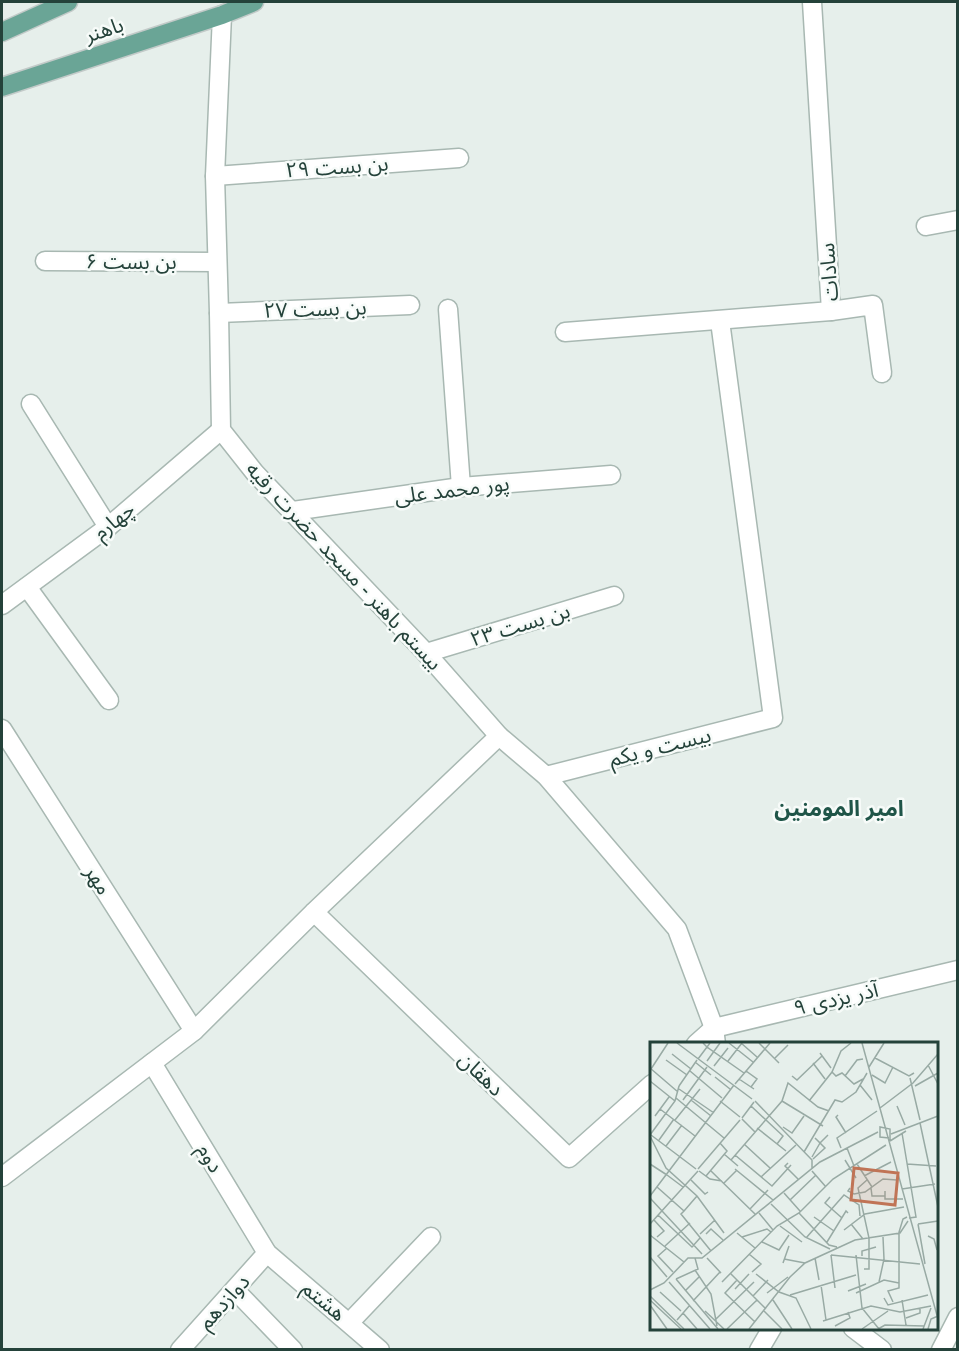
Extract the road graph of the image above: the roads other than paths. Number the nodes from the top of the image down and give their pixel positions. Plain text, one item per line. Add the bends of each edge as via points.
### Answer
1 (69, 2) edge
2 (254, 2) edge
3 (812, 2) edge
4 (222, 15) junction
5 (2, 32) edge
6 (2, 87) edge
7 (459, 158) dead end
8 (215, 176) junction
9 (957, 219) edge
10 (926, 226) dead end
11 (45, 261) dead end
12 (217, 262) junction
13 (410, 305) dead end
14 (448, 309) dead end
15 (831, 311) junction
16 (219, 314) junction
17 (720, 321) junction
18 (565, 332) dead end
19 (882, 373) dead end
20 (31, 404) dead end
21 (220, 430) junction
22 (611, 475) dead end
23 (461, 487) junction
24 (293, 511) junction
25 (108, 527) junction
26 (27, 587) junction
27 (614, 596) dead end
28 (2, 605) edge
29 (426, 653) junction
30 (109, 700) dead end
31 (2, 729) edge
32 (499, 736) junction
33 (546, 776) junction
34 (314, 912) junction
35 (957, 970) edge
36 (194, 1031) junction
37 (715, 1036) edge
38 (701, 1042) edge
39 (152, 1063) junction
40 (650, 1085) edge
41 (2, 1177) edge
42 (430, 1237) dead end
43 (267, 1253) junction
44 (235, 1290) junction
45 (957, 1317) edge
46 (350, 1322) junction
47 (771, 1330) edge
48 (854, 1330) edge
49 (180, 1350) edge
50 (293, 1350) edge
51 (380, 1350) edge
52 (759, 1350) edge
53 (882, 1350) edge
54 (941, 1350) edge

1 - 5 main road, باهنر
2 - 4 main road, باهنر
3 - 15 street, سادات
4 - 6 main road, باهنر
4 - 8 street
7 - 8 street, بن بست ۲۹
8 - 12 street
9 - 10 street
11 - 12 street, بن بست ۶
12 - 16 street
13 - 16 street, بن بست ۲۷
14 - 23 street
15 - 17 street, سادات
15 - 19 street via 873,305
16 - 21 street
17 - 18 street, سادات
17 - 33 street, بیست و یکم via 773,718
20 - 25 street
21 - 24 street, بیستم باهنر - مسجد حضرت رقیه
21 - 25 street, چهارم
22 - 23 street, پور محمد علی
23 - 24 street, پور محمد علی
24 - 29 street, بیستم باهنر - مسجد حضرت رقیه
25 - 26 street, چهارم
26 - 28 street, چهارم
26 - 30 street
27 - 29 street, بن بست ۲۳
29 - 32 street, بیستم باهنر - مسجد حضرت رقیه
31 - 36 street, مهر
32 - 33 street, بیستم باهنر - مسجد حضرت رقیه
32 - 34 street
33 - 37 street, بیستم باهنر - مسجد حضرت رقیه via 677,929
34 - 36 street
34 - 40 street, دهقان via 569,1158
35 - 37 street, آذر یزدی ۹
36 - 39 street
37 - 38 street
39 - 41 street
39 - 43 street, دوم
42 - 46 street
43 - 44 street, دوازدهم
43 - 46 street, هشتم
44 - 49 street, دوازدهم
44 - 50 street
45 - 54 street
46 - 51 street, هشتم
47 - 52 street
48 - 53 street

